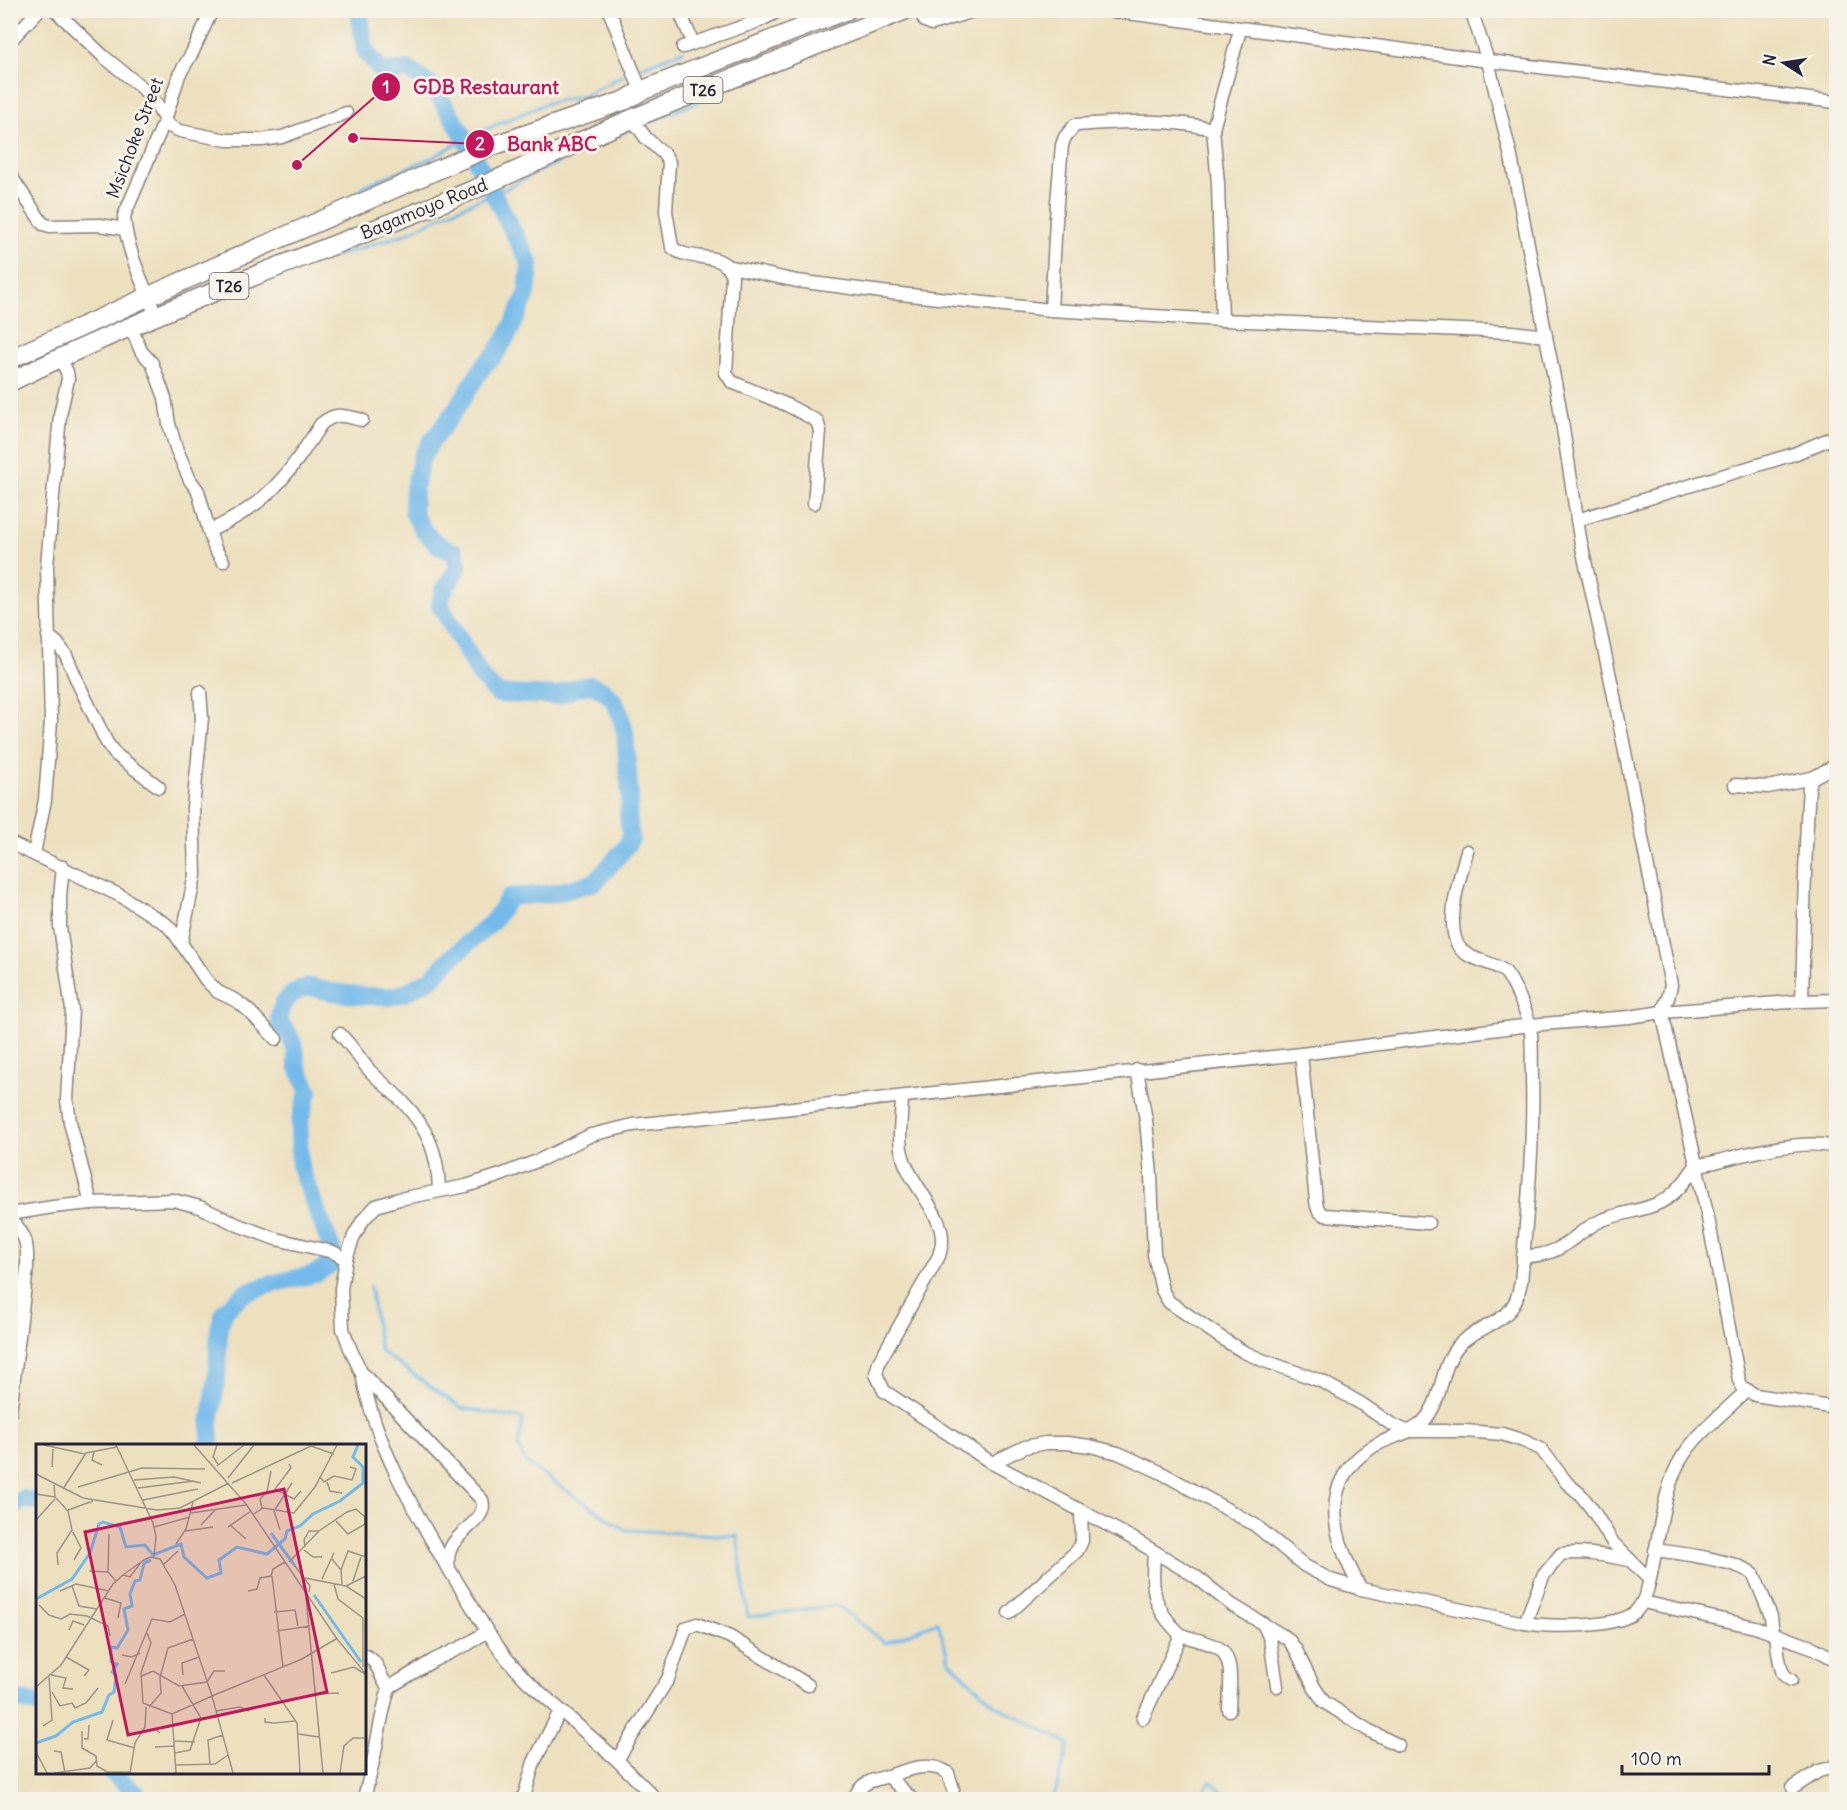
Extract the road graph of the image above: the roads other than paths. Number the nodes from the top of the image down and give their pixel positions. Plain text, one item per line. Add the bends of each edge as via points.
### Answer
1 (39, 10) edge
2 (55, 10) edge
3 (212, 10) edge
4 (609, 10) edge
5 (679, 10) edge
6 (781, 10) edge
7 (847, 10) edge
8 (906, 10) edge
9 (919, 10) edge
10 (976, 10) edge
11 (1105, 10) edge
12 (1471, 10) edge
13 (1240, 30) junction
14 (10, 41) edge
15 (1488, 61) junction
16 (641, 91) junction
17 (1836, 102) edge
18 (346, 112) dead end
19 (632, 119) junction
20 (165, 120) junction
21 (1214, 129) junction
22 (10, 175) edge
23 (125, 229) junction
24 (727, 266) junction
25 (148, 296) junction
26 (1051, 310) junction
27 (156, 316) junction
28 (1222, 320) junction
29 (131, 327) junction
30 (1546, 336) junction
31 (60, 357) junction
32 (10, 359) edge
33 (10, 382) edge
34 (362, 420) dead end
35 (1836, 436) edge
36 (814, 503) dead end
37 (1577, 520) junction
38 (209, 531) junction
39 (223, 561) dead end
40 (48, 636) junction
41 (200, 692) dead end
42 (1836, 765) edge
43 (1812, 778) junction
44 (1735, 785) dead end
45 (159, 787) dead end
46 (10, 843) edge
47 (1467, 851) dead end
48 (34, 853) junction
49 (63, 867) junction
50 (181, 944) junction
51 (1802, 1000) junction
52 (1836, 1000) edge
53 (1662, 1012) junction
54 (1530, 1025) junction
55 (340, 1034) dead end
56 (276, 1039) dead end
57 (1301, 1054) junction
58 (1137, 1070) junction
59 (902, 1096) junction
60 (1836, 1148) edge
61 (1696, 1167) junction
62 (439, 1190) junction
63 (91, 1203) junction
64 (10, 1216) edge
65 (1428, 1223) dead end
66 (1523, 1256) junction
67 (346, 1259) junction
68 (361, 1372) junction
69 (1747, 1390) junction
70 (1836, 1408) edge
71 (10, 1412) edge
72 (1407, 1431) junction
73 (992, 1463) junction
74 (1081, 1511) junction
75 (1655, 1550) junction
76 (1154, 1552) junction
77 (1630, 1560) junction
78 (448, 1569) junction
79 (1649, 1579) junction
80 (1361, 1589) junction
81 (1642, 1602) junction
82 (1010, 1613) dead end
83 (1263, 1623) junction
84 (1525, 1623) junction
85 (486, 1631) junction
86 (1181, 1635) junction
87 (1775, 1635) junction
88 (366, 1656) edge
89 (1836, 1660) edge
90 (1791, 1680) dead end
91 (390, 1685) junction
92 (808, 1685) dead end
93 (1277, 1686) dead end
94 (1229, 1710) dead end
95 (560, 1711) junction
96 (1143, 1718) dead end
97 (1398, 1745) dead end
98 (617, 1760) junction
99 (1836, 1765) edge
100 (888, 1776) junction
101 (1793, 1788) dead end
102 (953, 1789) dead end
103 (363, 1800) edge
104 (523, 1800) edge
105 (657, 1800) edge
106 (853, 1800) edge
107 (913, 1800) edge

1 - 14 street
2 - 20 street via 140,86
3 - 20 street, Msichoke Street via 179,75
4 - 16 street
5 - 6 street via 688,45
7 - 16 highway, Bagamoyo Road / T26
8 - 19 highway, Bagamoyo Road / T26
9 - 10 street via 925,21 932,24
11 - 13 street
12 - 15 street
13 - 15 street
13 - 21 street
15 - 17 street
15 - 30 street
16 - 25 highway, Bagamoyo Road / T26 via 626,100 492,146
18 - 20 street via 282,137 262,140 226,140 180,131
19 - 24 street via 669,162 666,211 672,247 680,253 717,260
19 - 27 highway, Bagamoyo Road / T26 via 451,199
20 - 23 street, Msichoke Street via 128,205
21 - 26 street via 1157,121 1075,125 1069,131 1062,145
21 - 28 street
22 - 23 street via 43,224
23 - 25 street, Msichoke Street
24 - 26 street via 797,281
24 - 36 street via 732,276 726,373 732,382 817,421 820,431
25 - 27 street, Msichoke Street
25 - 32 highway, Bagamoyo Road / T26
26 - 28 street
27 - 29 highway, Bagamoyo Road / T26
28 - 30 street
29 - 31 highway, Bagamoyo Road / T26
29 - 38 street via 141,351 152,363 165,398 176,448 198,491
30 - 37 street
31 - 33 highway, Bagamoyo Road / T26
31 - 40 street via 68,379 60,415 47,566
34 - 38 street via 340,415 328,418 271,492 246,512
35 - 37 street via 1794,454
37 - 53 street via 1671,985
38 - 39 street
40 - 45 street via 66,655 111,749
40 - 48 street via 49,756
41 - 50 street via 202,734 193,819 195,875
42 - 43 street
43 - 44 street via 1768,787
43 - 51 street via 1804,856
46 - 48 street
47 - 54 street via 1454,915 1456,944 1506,973
48 - 49 street
49 - 50 street via 166,924
49 - 63 street via 60,927 72,1011 67,1100
50 - 56 street via 218,992 237,1001
51 - 52 street
51 - 53 street
53 - 54 street
53 - 61 street
54 - 57 street
54 - 66 street via 1532,1100
55 - 62 street via 416,1118 436,1155
57 - 58 street
57 - 65 street via 1317,1208 1325,1215
58 - 59 street
58 - 72 street via 1146,1120 1154,1255 1162,1290 1169,1302 1244,1352 1321,1381
59 - 62 street via 633,1125 591,1135 501,1175
59 - 73 street via 902,1157 938,1221 942,1241 939,1256 879,1362 876,1374 884,1391
60 - 61 street via 1824,1145 1776,1149
61 - 66 street via 1660,1203 1600,1221 1550,1253
61 - 69 street via 1739,1380
62 - 67 street via 376,1206 354,1236
63 - 64 street
63 - 67 street via 173,1200 200,1207 276,1239 333,1252
64 - 71 street via 25,1236 28,1248
66 - 72 street via 1515,1303 1504,1316 1457,1347 1433,1409 1422,1423
67 - 68 street via 341,1289 343,1329
68 - 78 street via 398,1478
68 - 78 street via 482,1500 480,1516 448,1551
69 - 70 street
69 - 75 street via 1683,1456 1669,1491
72 - 77 street via 1502,1434 1541,1449
72 - 80 street via 1372,1447 1352,1463 1340,1481 1335,1501 1336,1530
73 - 74 street
73 - 80 street via 1025,1447 1045,1443 1090,1446 1118,1454 1160,1472 1255,1525 1305,1566 1331,1580
74 - 76 street
74 - 82 street via 1082,1541 1077,1551
75 - 79 street
75 - 87 street via 1729,1563 1750,1571 1771,1616
76 - 83 street
76 - 86 street via 1152,1580 1156,1602
77 - 79 street
77 - 84 street via 1600,1554 1561,1554 1543,1576
78 - 85 street
79 - 81 street
80 - 84 street
81 - 84 street via 1635,1613 1599,1624 1546,1627
81 - 87 street
83 - 93 street via 1270,1640
83 - 97 street via 1288,1639 1324,1702
85 - 91 street
85 - 95 street via 526,1680
86 - 94 street via 1226,1654
86 - 96 street
87 - 89 street
87 - 90 street via 1782,1671
88 - 91 street via 378,1665 383,1680
91 - 103 street
92 - 98 street via 730,1637 697,1624 686,1628 668,1679
95 - 98 street
95 - 104 street via 534,1762
98 - 105 street
99 - 101 street
100 - 102 street via 915,1768 938,1767 948,1773
100 - 106 street via 868,1782
100 - 107 street

